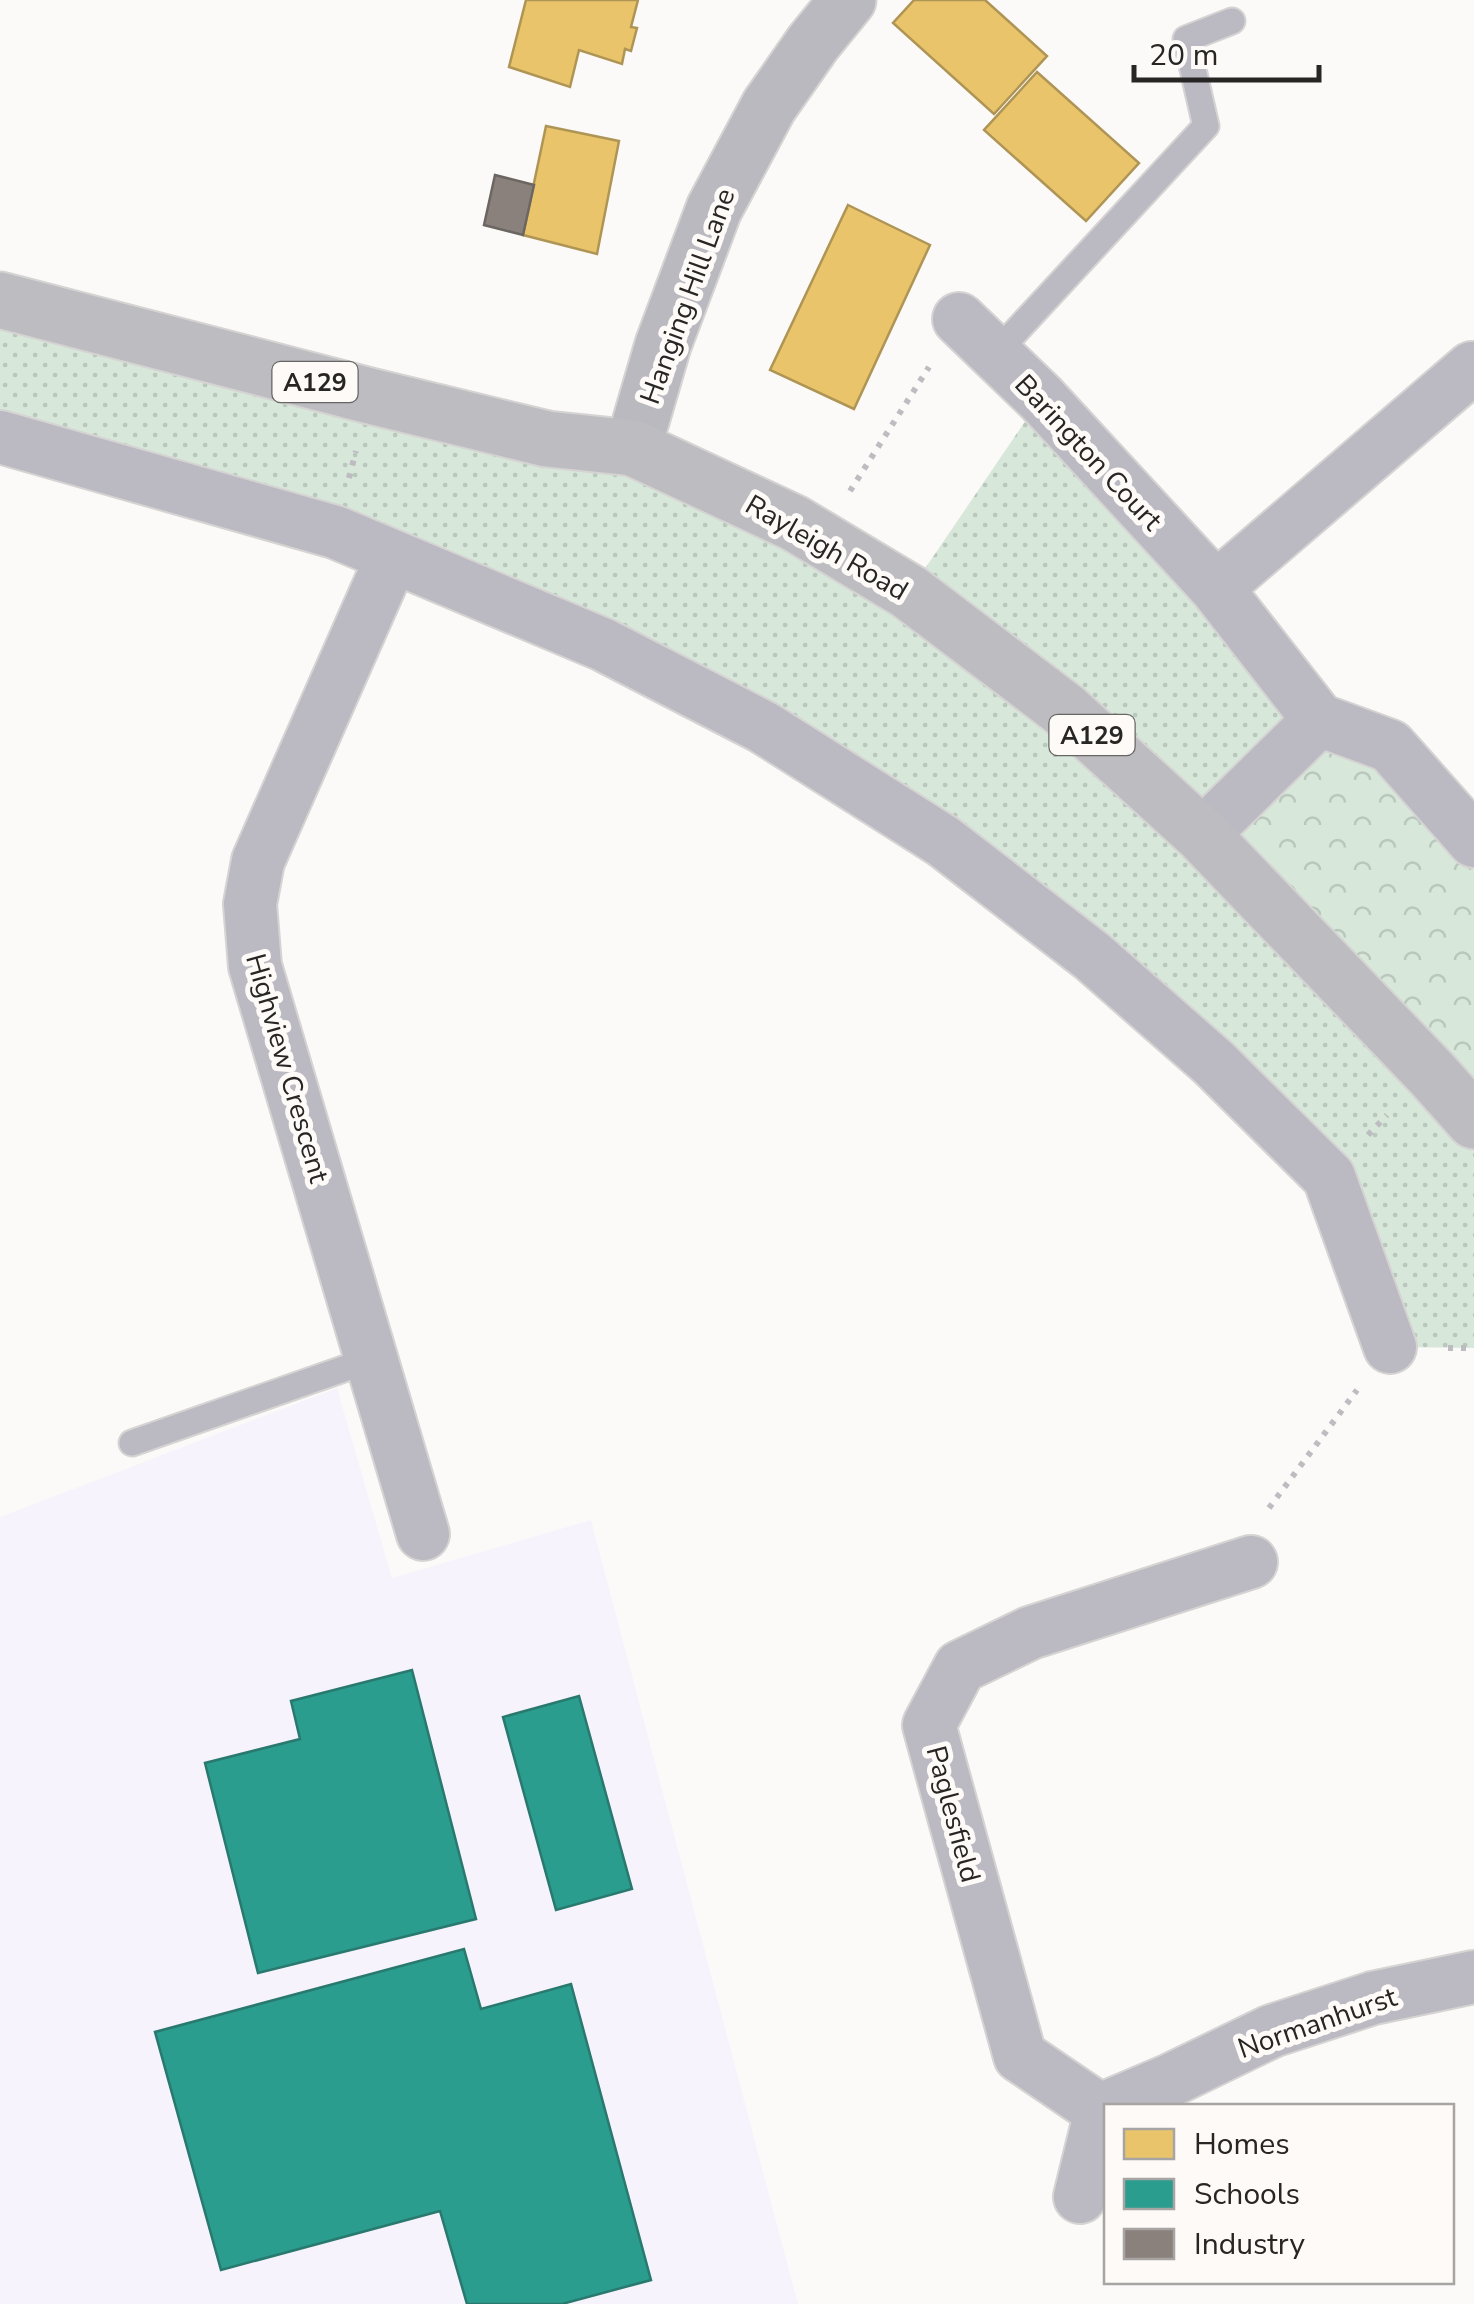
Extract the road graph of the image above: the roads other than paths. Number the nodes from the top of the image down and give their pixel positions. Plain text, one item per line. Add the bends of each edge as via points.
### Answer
1 (848, 0) edge
2 (1232, 21) dead end
3 (0, 300) edge
4 (977, 337) joint
5 (1472, 368) edge
6 (0, 436) edge
7 (633, 448) junction
8 (392, 557) junction
9 (1216, 588) junction
10 (1319, 720) junction
11 (1202, 836) junction
12 (1474, 840) edge
13 (1474, 1121) edge
14 (1390, 1347) road end
15 (372, 1358) junction
16 (132, 1443) dead end
17 (423, 1534) dead end
18 (1251, 1562) road end
19 (1474, 1977) edge
20 (1115, 2104) edge
21 (1104, 2107) edge
22 (1104, 2115) edge
23 (1080, 2198) dead end

1 - 7 street, Hanging Hill Lane via 769,106 714,209 662,345
2 - 4 lane via 1186,39 1206,126
3 - 7 main road, Rayleigh Road / A129 via 547,439
4 - 9 street, Barington Court
5 - 9 street
6 - 8 street via 335,532
7 - 11 main road, Rayleigh Road / A129 via 794,523 910,592 1066,711
8 - 14 street via 604,645 745,718 943,841 1092,956 1329,1177
8 - 15 street, Highview Crescent via 271,828 250,904 255,966
9 - 10 street, Barington Court
10 - 11 street
10 - 12 street via 1390,746
11 - 13 main road, Rayleigh Road / A129
15 - 16 lane
15 - 17 street, Highview Crescent
18 - 21 street, Paglesfield via 1030,1632 960,1667 929,1724 1020,2056
19 - 20 street, Normanhurst via 1373,1998 1272,2031
22 - 23 street

